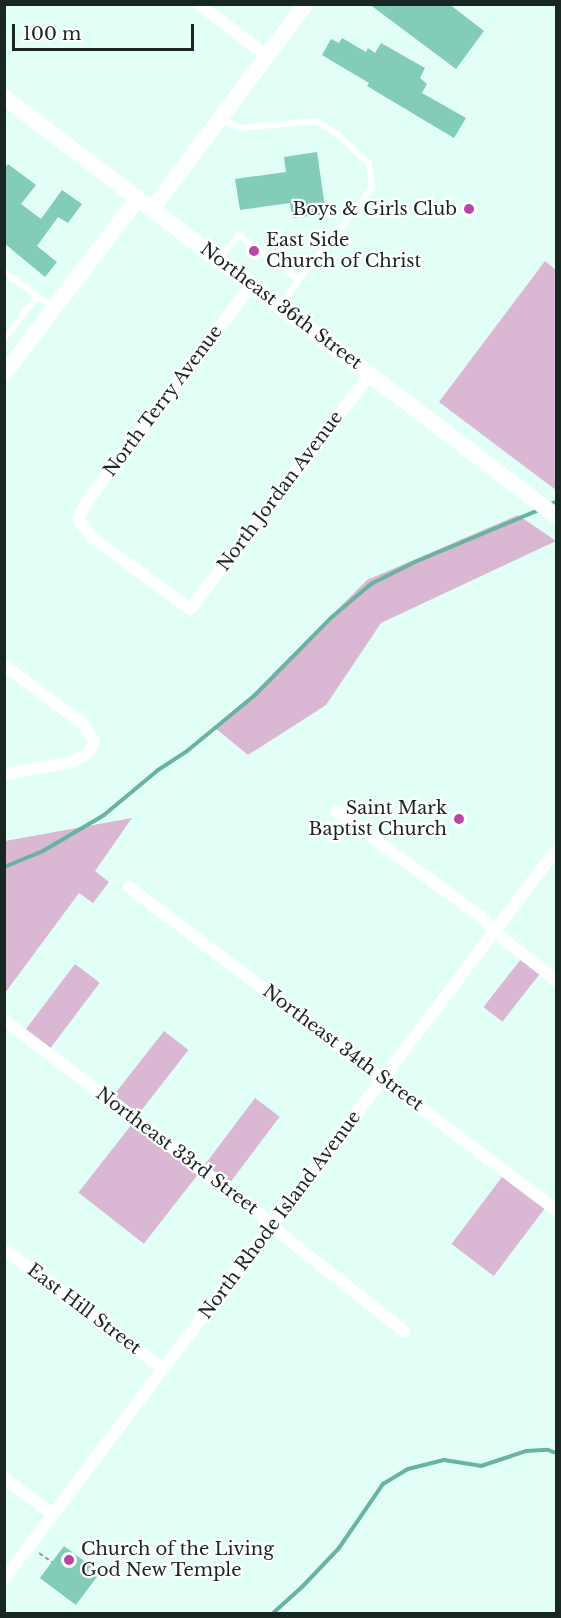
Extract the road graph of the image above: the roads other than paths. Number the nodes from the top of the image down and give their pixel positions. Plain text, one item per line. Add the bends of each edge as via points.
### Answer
1 (199, 4) edge
2 (306, 4) edge
3 (267, 56) junction
4 (4, 97) edge
5 (220, 118) junction
6 (138, 198) junction
7 (152, 209) junction
8 (219, 260) junction
9 (4, 272) edge
10 (299, 280) junction
11 (252, 284) junction
12 (37, 296) junction
13 (280, 306) junction
14 (54, 309) junction
15 (4, 339) edge
16 (4, 374) edge
17 (370, 374) junction
18 (556, 516) edge
19 (190, 609) joint
20 (4, 665) edge
21 (4, 774) edge
22 (337, 812) dead end
23 (556, 850) edge
24 (129, 887) dead end
25 (496, 930) junction
26 (556, 980) edge
27 (4, 1020) edge
28 (384, 1078) junction
29 (556, 1210) edge
30 (272, 1226) junction
31 (4, 1249) edge
32 (404, 1331) dead end
33 (163, 1369) junction
34 (4, 1478) edge
35 (53, 1514) junction
36 (4, 1579) edge

1 - 3 street
2 - 3 main road
3 - 5 main road
4 - 6 main road, Northeast 36th Street
5 - 7 main road
5 - 10 lane via 240,128 316,121 369,163 372,188
6 - 7 main road, Northeast 36th Street
6 - 14 main road
7 - 8 main road, Northeast 36th Street
8 - 10 lane via 239,235
8 - 11 main road, Northeast 36th Street
9 - 12 lane
10 - 13 lane
11 - 13 main road, Northeast 36th Street
11 - 19 street, North Terry Avenue via 88,500 78,519 93,538
12 - 14 lane
12 - 15 lane
13 - 17 main road, Northeast 36th Street
14 - 16 main road
17 - 18 main road, Northeast 36th Street
17 - 19 street, North Jordan Avenue
20 - 21 street via 83,724 91,733 93,746 73,762
22 - 25 street
23 - 25 street, North Rhode Island Avenue
24 - 28 street, Northeast 34th Street
25 - 26 street
25 - 28 street, North Rhode Island Avenue
27 - 30 street, Northeast 33rd Street
28 - 29 street, Northeast 34th Street
28 - 30 street, North Rhode Island Avenue
30 - 32 street, Northeast 33rd Street
30 - 33 street, North Rhode Island Avenue
31 - 33 street, East Hill Street
33 - 35 street, North Rhode Island Avenue
34 - 35 street
35 - 36 street, North Rhode Island Avenue

